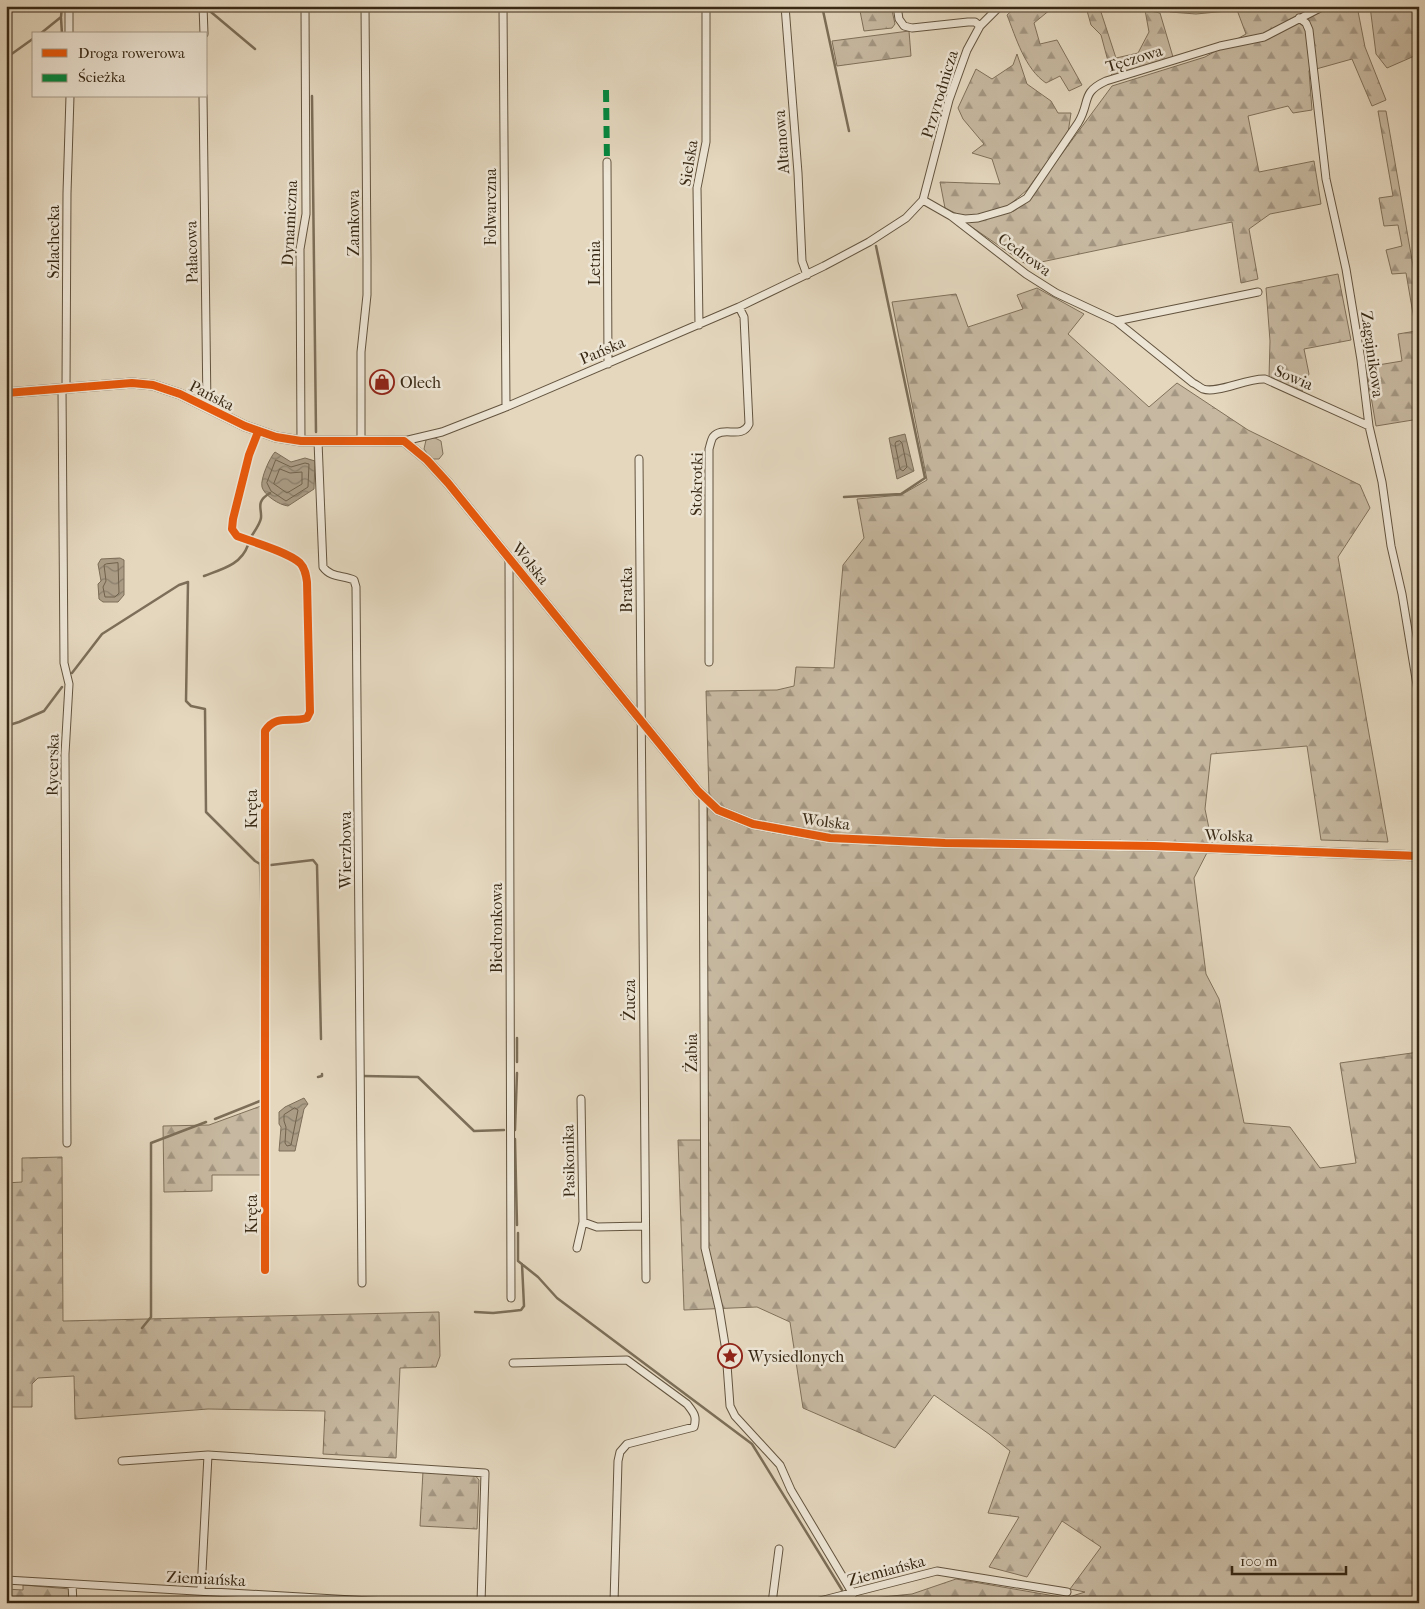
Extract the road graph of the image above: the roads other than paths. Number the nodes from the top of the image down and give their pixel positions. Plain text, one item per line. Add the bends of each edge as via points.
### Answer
1 (69, 6) edge
2 (305, 6) edge
3 (365, 6) edge
4 (502, 6) edge
5 (706, 6) edge
6 (785, 6) edge
7 (896, 6) edge
8 (1000, 6) edge
9 (1324, 6) edge
10 (203, 8) edge
11 (1299, 18) junction
12 (980, 26) junction
13 (69, 32) edge
14 (204, 32) edge
15 (70, 98) edge
16 (203, 98) edge
17 (607, 162) dead end
18 (924, 200) junction
19 (951, 216) junction
20 (807, 275) junction
21 (1258, 292) dead end
22 (739, 307) junction
23 (1116, 321) junction
24 (699, 325) junction
25 (608, 364) junction
26 (64, 388) junction
27 (1204, 389) joint
28 (6, 393) edge
29 (506, 407) junction
30 (208, 408) junction
31 (1369, 426) junction
32 (258, 432) junction
33 (301, 440) junction
34 (361, 440) junction
35 (318, 441) junction
36 (404, 441) junction
37 (638, 459) dead end
38 (509, 558) junction
39 (709, 662) dead end
40 (1419, 697) edge
41 (641, 720) junction
42 (703, 796) junction
43 (1419, 856) edge
44 (581, 1099) dead end
45 (67, 1143) dead end
46 (583, 1222) junction
47 (644, 1226) junction
48 (577, 1248) dead end
49 (265, 1270) dead end
50 (646, 1279) dead end
51 (362, 1282) dead end
52 (511, 1298) dead end
53 (512, 1363) dead end
54 (208, 1455) junction
55 (122, 1461) dead end
56 (779, 1549) dead end
57 (6, 1580) edge
58 (72, 1584) junction
59 (201, 1591) junction
60 (1066, 1592) dead end
61 (853, 1594) junction
62 (73, 1603) edge
63 (404, 1603) edge
64 (482, 1603) edge
65 (614, 1603) edge
66 (772, 1603) edge
67 (812, 1603) edge

1 - 13 street
2 - 33 street, Dynamiczna via 306,214 300,249
3 - 34 street, Zamkowa via 367,295 361,352
4 - 29 street, Folwarczna
5 - 24 street, Sielska via 706,142 697,188
6 - 20 street, Altanowa via 802,261
7 - 12 street via 904,26 912,28 968,22
8 - 12 street, Przyrodnicza
9 - 11 street, Tęczowa
10 - 14 street
11 - 19 street, Tęczowa via 1264,37 1198,52 1094,87 1083,115 1027,198 1009,209 978,218 965,220
11 - 31 street, Zagajnikowa via 1310,30 1326,179 1362,360
12 - 18 street, Przyrodnicza via 967,50 949,100
15 - 26 street, Szlachecka
16 - 30 street, Pałacowa
17 - 25 street, Letnia
18 - 19 street, Cedrowa
18 - 20 street, Pańska via 889,230
19 - 23 street, Cedrowa via 1026,274 1056,293
20 - 22 street, Pańska
21 - 23 street
22 - 24 street, Pańska
22 - 39 street, Stokrotki via 744,317 749,424 742,432 720,432 712,438 708,449
23 - 27 street, Cedrowa via 1192,383
24 - 25 street, Pańska
25 - 29 street, Pańska
26 - 28 street, Pańska
26 - 30 street, Pańska via 132,383 153,385
26 - 45 street, Rycerska via 64,663 69,684 65,754
27 - 31 street, Sowia via 1265,379
29 - 36 street, Pańska via 442,432
30 - 32 street, Pańska
31 - 40 street, Zagajnikowa via 1382,482
32 - 33 street, Pańska
32 - 49 street, Kręta via 249,455 232,529 237,536 293,558 306,573 310,712 307,718 300,720 277,720 265,731
33 - 35 street, Pańska
34 - 35 street, Pańska
34 - 36 street, Pańska
35 - 51 street, Wierzbowa via 323,567 334,575 354,580 356,587
36 - 38 street, Wolska via 438,471
37 - 41 street, Bratka
38 - 41 street, Wolska
38 - 52 street, Biedronkowa
41 - 42 street, Wolska
41 - 47 street, Żucza
42 - 43 street, Wolska via 718,810 753,824 830,838
42 - 61 street, Żabia via 705,1248 726,1351 730,1406 735,1416 780,1465 791,1490
44 - 46 street, Pasikonika
46 - 47 street via 597,1227
46 - 48 street, Pasikonika
47 - 50 street, Żucza
53 - 65 street via 627,1360 695,1413 694,1427 627,1444 620,1452
54 - 55 street
54 - 59 street
54 - 64 street via 485,1473
56 - 66 street
57 - 58 street, Ziemiańska
58 - 59 street, Ziemiańska
58 - 62 street
59 - 63 street, Ziemiańska
60 - 61 street, Ziemiańska via 937,1571
61 - 67 street, Ziemiańska

